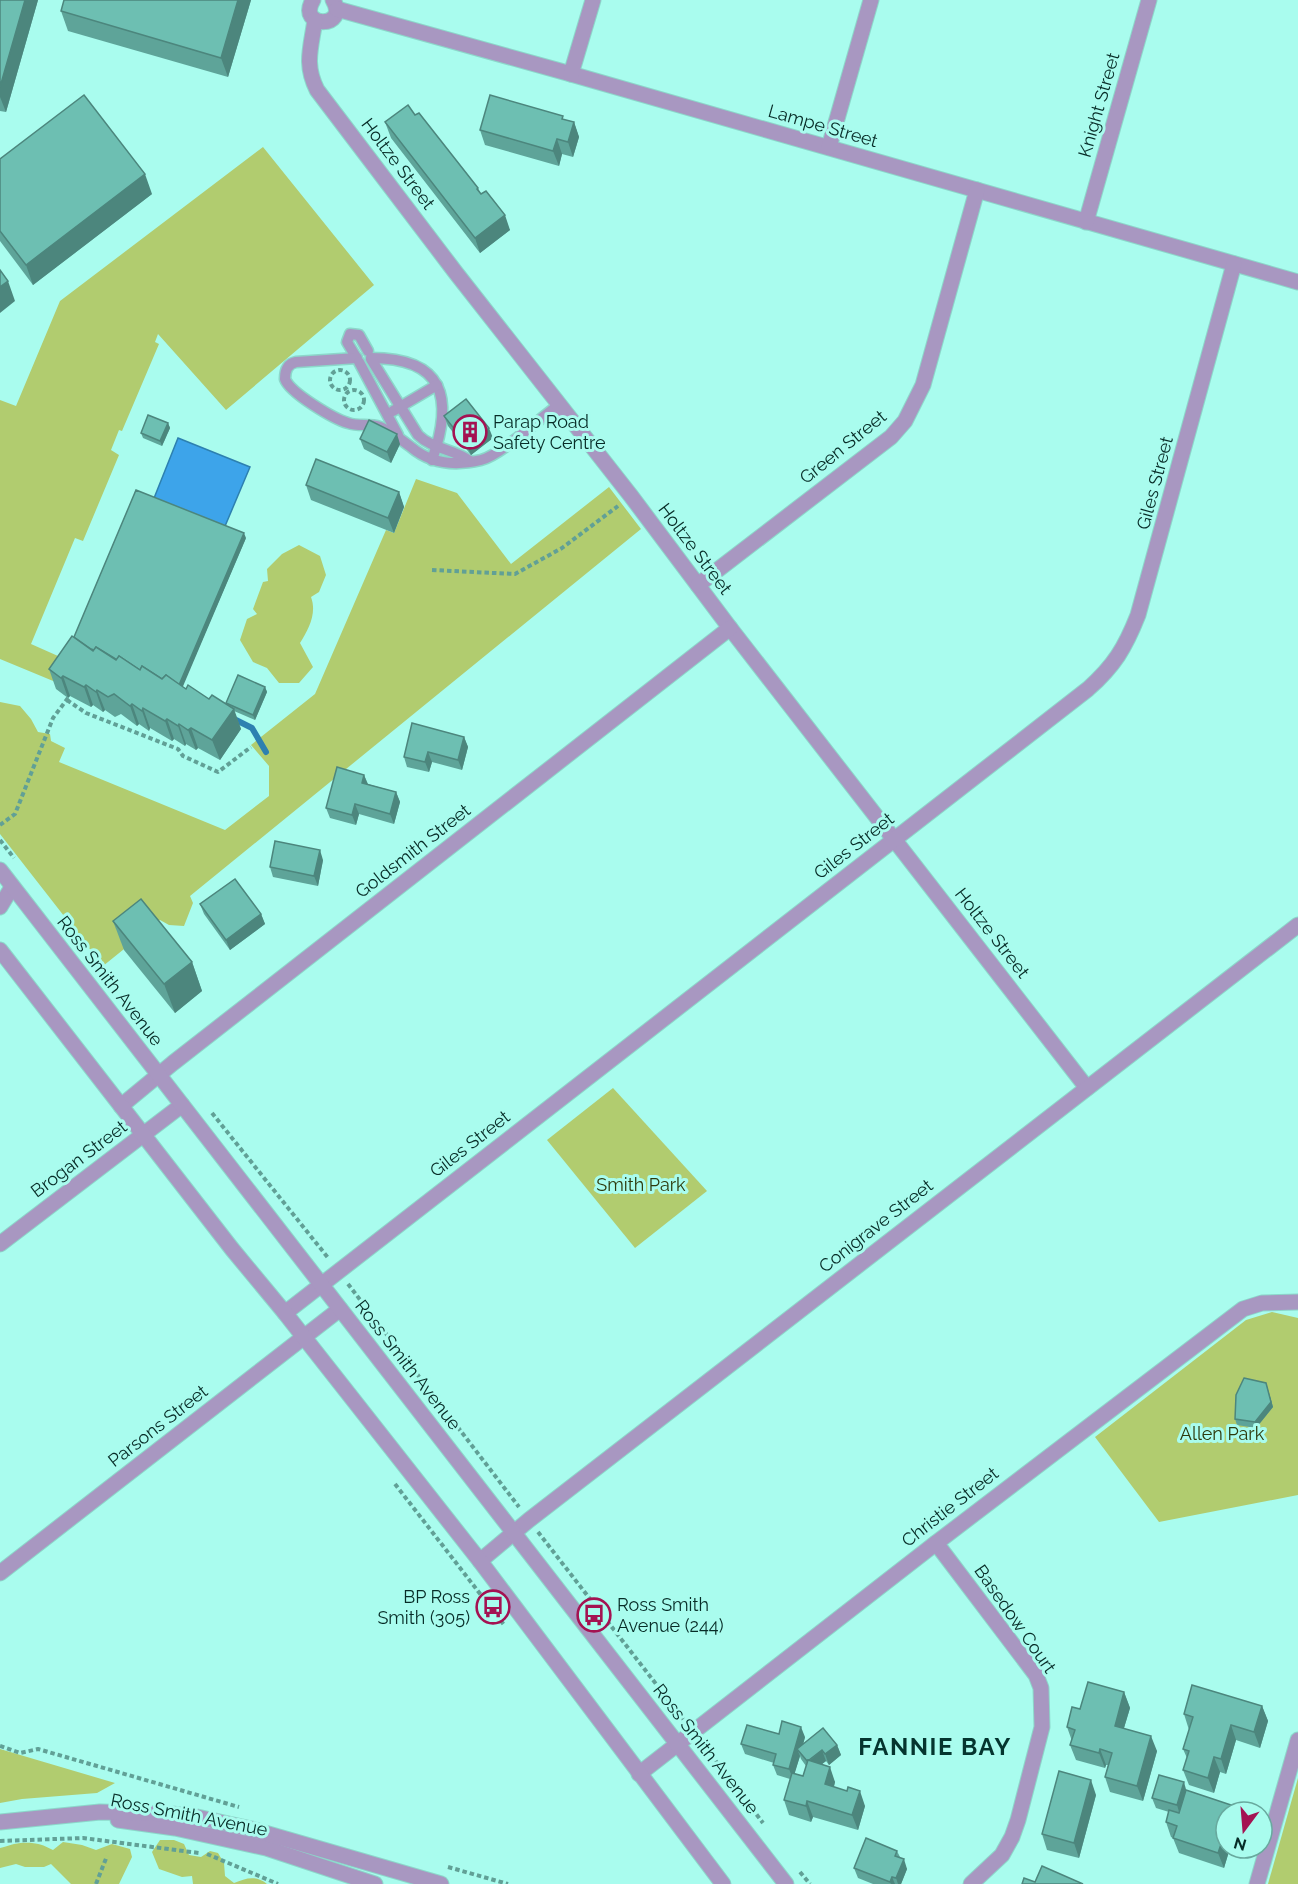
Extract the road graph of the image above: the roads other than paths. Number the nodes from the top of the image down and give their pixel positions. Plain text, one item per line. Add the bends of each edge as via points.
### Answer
1 (313, 0) edge
2 (593, 0) edge
3 (871, 0) edge
4 (1149, 0) edge
5 (335, 4) edge
6 (315, 20) junction
7 (571, 74) junction
8 (829, 147) junction
9 (977, 190) junction
10 (1086, 222) junction
11 (1234, 264) junction
12 (1298, 282) edge
13 (370, 356) junction
14 (357, 359) junction
15 (437, 386) junction
16 (379, 400) junction
17 (560, 404) junction
18 (399, 407) junction
19 (387, 415) junction
20 (366, 424) junction
21 (404, 442) junction
22 (437, 446) junction
23 (432, 460) junction
24 (470, 461) junction
25 (698, 585) junction
26 (730, 628) junction
27 (895, 839) junction
28 (0, 870) edge
29 (6, 888) edge
30 (0, 907) edge
31 (1298, 925) edge
32 (0, 950) edge
33 (158, 1075) junction
34 (1087, 1088) junction
35 (182, 1105) junction
36 (121, 1106) junction
37 (143, 1134) junction
38 (0, 1244) edge
39 (321, 1284) junction
40 (1298, 1302) edge
41 (340, 1309) junction
42 (285, 1313) junction
43 (303, 1336) junction
44 (514, 1534) junction
45 (936, 1543) junction
46 (480, 1561) junction
47 (0, 1573) edge
48 (1298, 1740) edge
49 (678, 1744) junction
50 (639, 1774) junction
51 (40, 1818) junction
52 (0, 1822) edge
53 (375, 1884) edge
54 (441, 1884) edge
55 (723, 1884) edge
56 (786, 1884) edge
57 (971, 1884) edge
58 (1257, 1884) edge

1 - 6 street, Holtze Street via 309,9
2 - 7 street
3 - 8 street
4 - 10 street, Knight Street
5 - 6 street via 334,17 328,22
5 - 7 street, Lampe Street
6 - 17 street, Holtze Street via 309,61 317,90
7 - 8 street, Lampe Street
8 - 9 street, Lampe Street
9 - 10 street, Lampe Street
9 - 25 street, Green Street via 923,385 905,421 891,437
10 - 11 street, Lampe Street
11 - 12 street, Lampe Street
11 - 27 street, Giles Street via 1153,563 1126,645 1106,673 1088,689
13 - 14 lane via 367,364
13 - 14 lane via 359,335 350,334 347,342
13 - 15 lane via 408,362
13 - 18 lane
14 - 16 lane
14 - 20 lane via 292,363 285,379 288,386 336,418 354,425
15 - 18 lane
15 - 22 lane via 444,408
16 - 19 lane
16 - 20 lane
17 - 24 lane via 495,454
17 - 25 street, Holtze Street
18 - 19 lane
18 - 22 lane via 418,435
19 - 20 lane
19 - 21 lane
20 - 21 lane via 382,428
21 - 23 lane
22 - 23 lane
22 - 24 lane
23 - 24 lane via 454,464
25 - 26 street, Holtze Street
26 - 27 street, Holtze Street
26 - 33 street, Goldsmith Street
27 - 34 street, Holtze Street
27 - 39 street, Giles Street
28 - 29 street, Ross Smith Avenue
29 - 30 street
29 - 33 street, Ross Smith Avenue
31 - 34 street, Conigrave Street
32 - 36 street
33 - 35 street, Ross Smith Avenue
33 - 36 street, Goldsmith Street
34 - 44 street, Conigrave Street
35 - 37 street, Brogan Street
35 - 39 street, Ross Smith Avenue
36 - 37 street
37 - 38 street, Brogan Street
37 - 42 street
39 - 41 street, Ross Smith Avenue
39 - 42 street, Giles Street
40 - 45 street, Christie Street via 1262,1303 1243,1309
41 - 43 street, Parsons Street
41 - 44 street, Ross Smith Avenue
42 - 43 street
43 - 46 street
43 - 47 street, Parsons Street
44 - 46 street, Conigrave Street
44 - 49 street, Ross Smith Avenue
45 - 49 street, Christie Street
45 - 57 street, Basedow Court via 1035,1675 1043,1704 1042,1727 1012,1837 1002,1855
46 - 50 street
48 - 58 street
49 - 50 street, Christie Street
49 - 56 street, Ross Smith Avenue
50 - 55 street
51 - 52 street
51 - 53 street, Ross Smith Avenue via 90,1817 175,1828 266,1848
51 - 54 street, Ross Smith Avenue via 100,1812 197,1817

